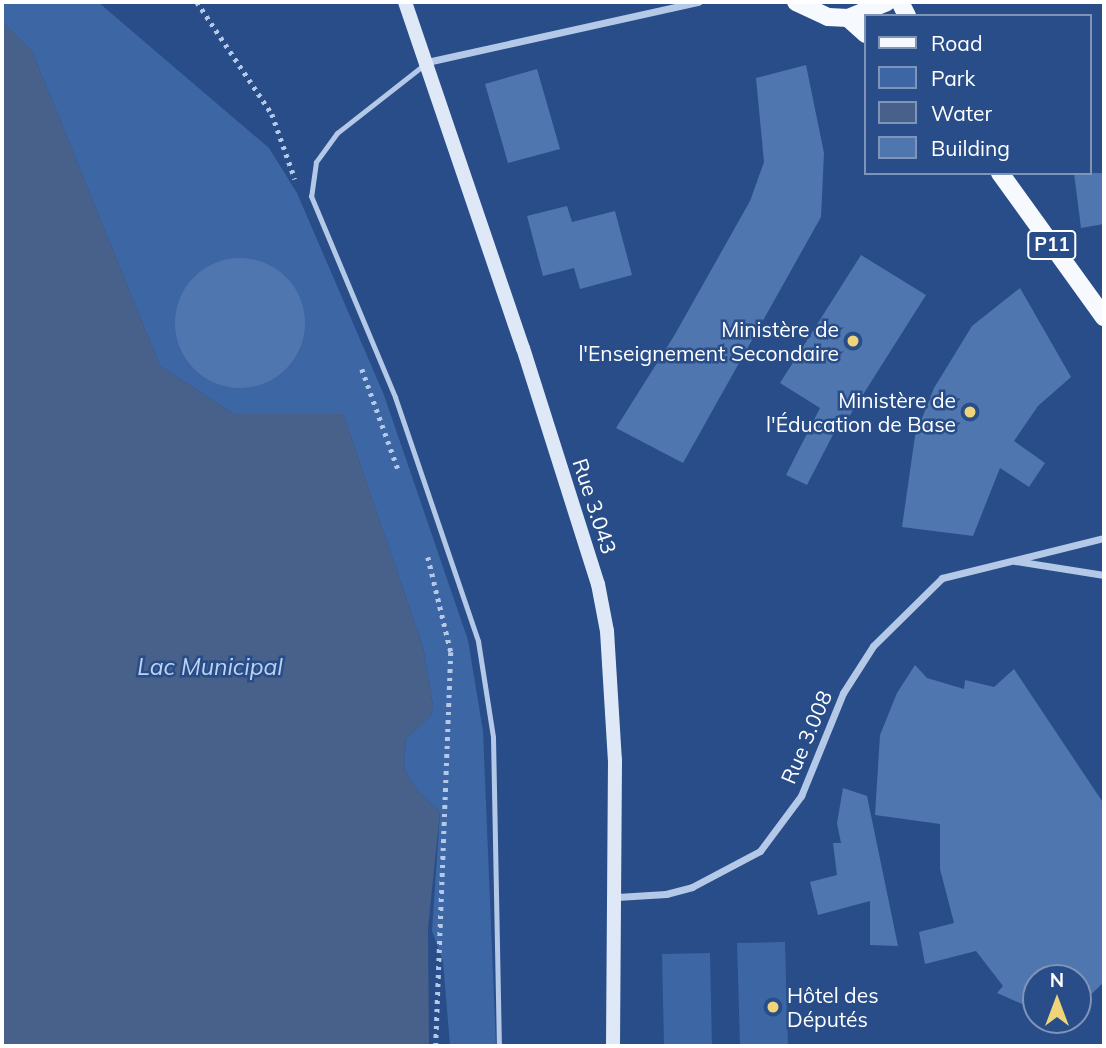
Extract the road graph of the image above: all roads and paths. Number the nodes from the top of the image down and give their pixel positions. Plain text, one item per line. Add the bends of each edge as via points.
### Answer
1 (197, 2) edge
2 (405, 2) edge
3 (698, 2) edge
4 (796, 2) edge
5 (887, 2) edge
6 (848, 18) junction
7 (864, 32) edge
8 (427, 62) junction
9 (1001, 175) edge
10 (299, 191) dead end
11 (1104, 317) edge
12 (358, 359) dead end
13 (401, 475) dead end
14 (1104, 538) edge
15 (427, 552) dead end
16 (1010, 561) junction
17 (1104, 575) edge
18 (617, 897) junction
19 (436, 1046) edge
20 (499, 1046) edge
21 (613, 1046) edge

1 - 10 path via 272,114
2 - 8 street, Rue 3.043
3 - 8 street
4 - 6 main road via 819,14
5 - 6 main road
6 - 7 main road
8 - 18 street, Rue 3.043 via 598,584 607,631
8 - 20 lane via 337,132 316,162 311,196 395,397 478,641 493,737
9 - 11 main road, P11
12 - 13 path
14 - 16 street, Rue 3.008
15 - 19 path via 451,652
16 - 17 street
16 - 18 street, Rue 3.008 via 942,578 899,616 843,693 801,796 760,851 692,887 666,894
18 - 21 street, Rue 3.043

